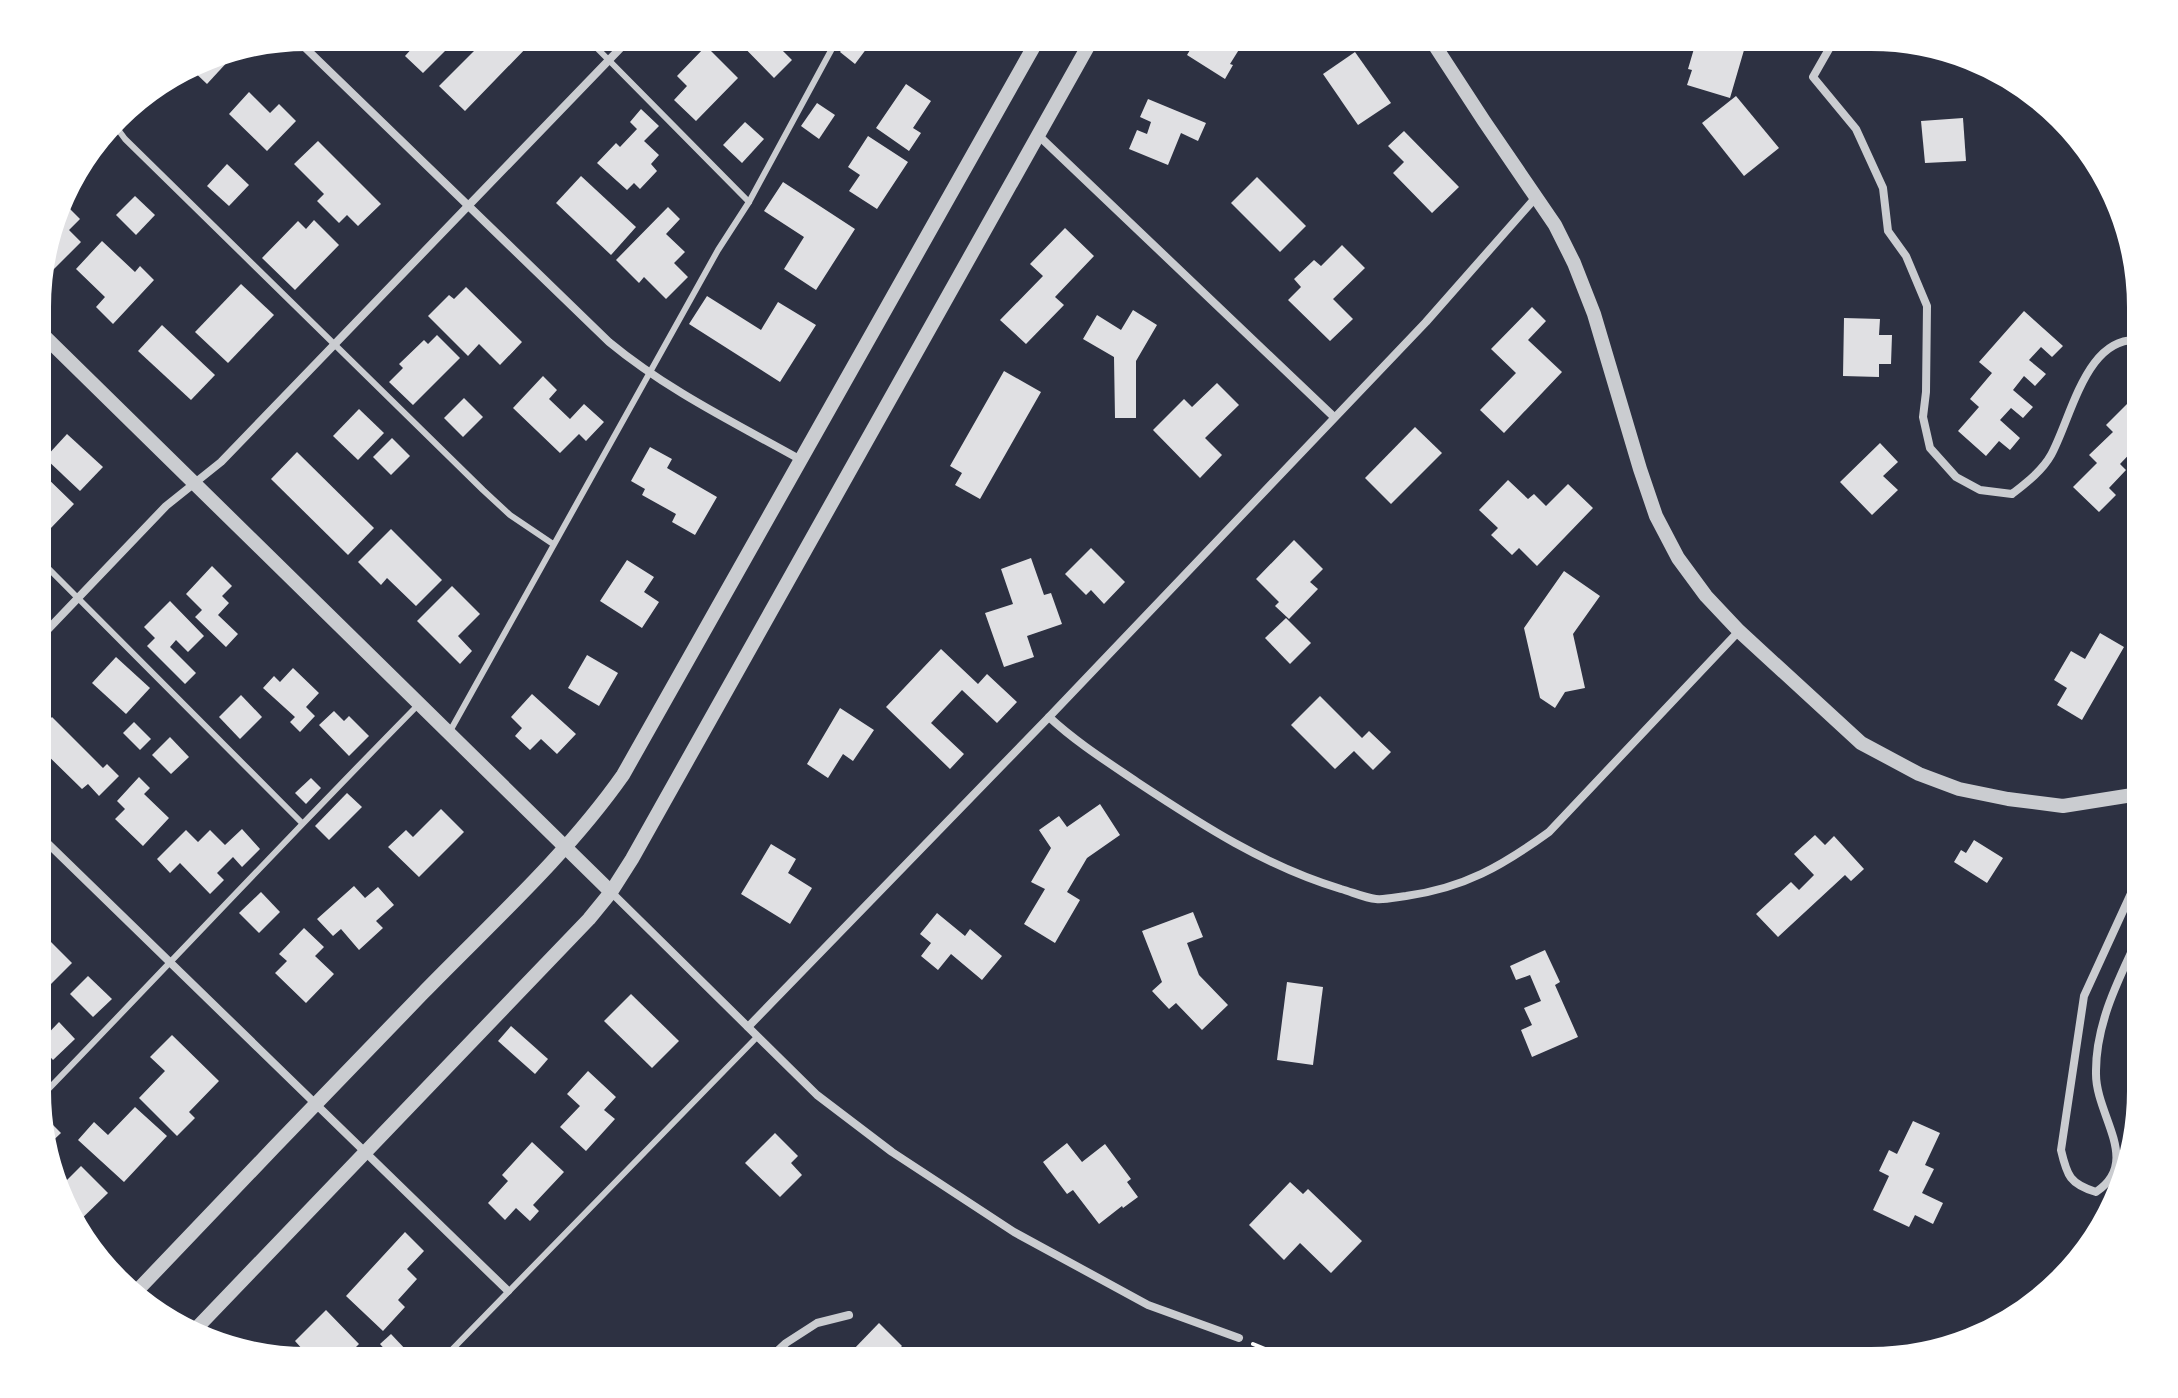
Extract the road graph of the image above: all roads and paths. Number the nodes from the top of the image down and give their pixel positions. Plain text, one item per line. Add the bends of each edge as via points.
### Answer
1 (1088, 46) edge
2 (1435, 46) edge
3 (1831, 46) edge
4 (304, 47) edge
5 (596, 47) edge
6 (621, 47) edge
7 (833, 47) edge
8 (1034, 47) edge
9 (609, 59) junction
10 (117, 129) edge
11 (1038, 135) junction
12 (1537, 196) junction
13 (749, 202) junction
14 (469, 205) junction
15 (46, 338) edge
16 (2131, 339) edge
17 (334, 344) junction
18 (649, 374) junction
19 (1334, 417) junction
20 (802, 460) junction
21 (195, 482) junction
22 (553, 544) junction
23 (46, 567) edge
24 (77, 599) junction
25 (46, 631) edge
26 (1739, 631) junction
27 (419, 704) junction
28 (1049, 717) junction
29 (449, 733) junction
30 (2131, 795) edge
31 (302, 823) junction
32 (46, 842) edge
33 (565, 848) junction
34 (611, 892) junction
35 (2131, 894) edge
36 (2131, 953) edge
37 (171, 962) junction
38 (748, 1027) junction
39 (757, 1037) junction
40 (46, 1092) edge
41 (316, 1103) junction
42 (367, 1152) junction
43 (138, 1289) edge
44 (508, 1291) junction
45 (849, 1315) dead end
46 (197, 1327) edge
47 (1239, 1338) joint
48 (1271, 1351) edge
49 (450, 1352) edge
50 (777, 1352) edge

1 - 11 street
2 - 12 street
3 - 16 street via 1813,77 1856,129 1883,188 1888,231 1906,256 1927,306 1923,417 1930,448 1956,477 1980,490 2012,494 2050,457 2098,357
4 - 14 street
5 - 9 lane
6 - 9 street
7 - 13 lane
8 - 20 street
9 - 13 lane
9 - 14 street
10 - 17 lane
11 - 19 street
11 - 34 street
12 - 19 street
12 - 26 street via 1574,263 1594,314 1656,516 1678,558
13 - 18 lane
14 - 17 street
14 - 18 street via 609,342
15 - 21 street
17 - 21 street via 221,462
17 - 22 lane via 510,515
18 - 20 street
18 - 22 lane
19 - 28 street
20 - 33 street via 623,775
21 - 24 street
21 - 27 street
22 - 29 lane
23 - 24 lane
24 - 25 street
24 - 31 lane
26 - 28 street via 1549,832 1486,872 1452,887 1405,896 1377,899 1249,852 1097,755
26 - 30 street via 1861,743 1919,774 1959,789 2063,806
27 - 29 street
27 - 31 lane
28 - 38 street
29 - 33 street
31 - 37 lane
32 - 37 street
33 - 34 street
33 - 41 street
34 - 38 street
34 - 42 street
35 - 36 street via 2084,996 2061,1150 2066,1174 2079,1187 2096,1192 2109,1184 2117,1152 2096,1076 2100,1033
37 - 40 lane
37 - 41 street
38 - 39 street
39 - 44 lane
39 - 47 street via 857,1127 1014,1232 1148,1305
41 - 42 street
41 - 43 street
42 - 44 street
42 - 46 street
44 - 49 lane
45 - 50 street via 817,1323
47 - 48 path

